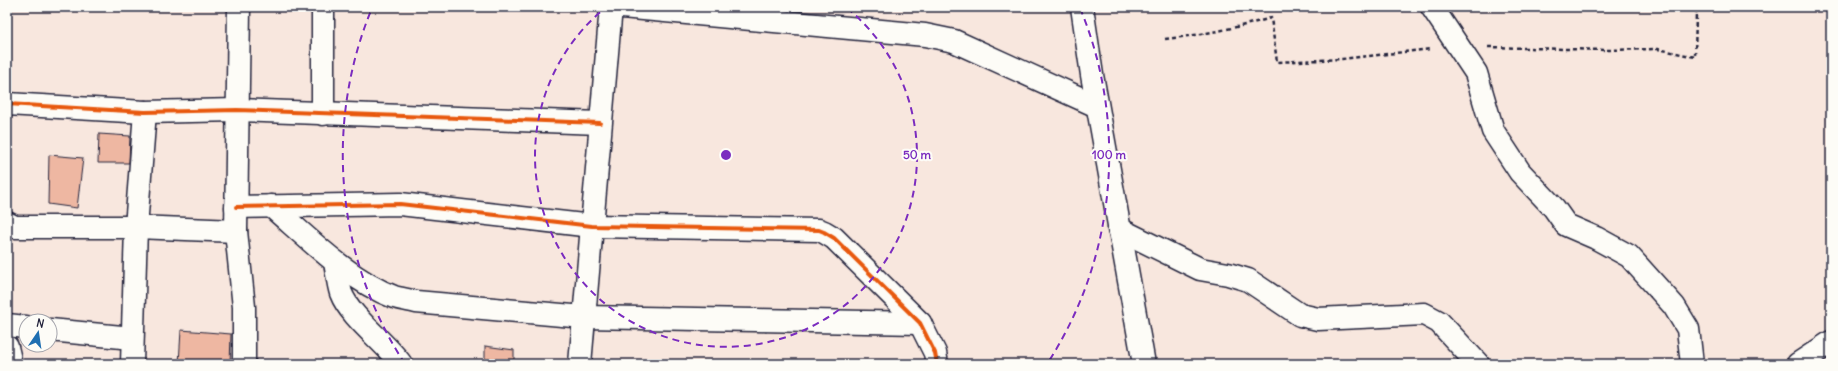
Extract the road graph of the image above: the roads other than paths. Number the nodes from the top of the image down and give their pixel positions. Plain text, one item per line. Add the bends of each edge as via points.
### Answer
1 (239, 7) edge
2 (323, 7) edge
3 (611, 7) edge
4 (622, 7) edge
5 (1082, 7) edge
6 (1432, 7) edge
7 (803, 15) edge
8 (7, 104) edge
9 (1097, 106) junction
10 (237, 110) junction
11 (145, 112) junction
12 (323, 114) junction
13 (600, 123) junction
14 (271, 206) junction
15 (236, 207) junction
16 (7, 223) edge
17 (592, 226) junction
18 (136, 227) junction
19 (1119, 229) junction
20 (236, 230) junction
21 (335, 262) junction
22 (584, 317) junction
23 (920, 323) junction
24 (7, 325) edge
25 (18, 326) edge
26 (58, 331) edge
27 (132, 338) junction
28 (1831, 342) edge
29 (7, 347) edge
30 (11, 364) edge
31 (132, 364) edge
32 (244, 364) edge
33 (401, 364) edge
34 (580, 364) edge
35 (937, 364) edge
36 (1144, 364) edge
37 (1478, 364) edge
38 (1692, 364) edge
39 (1798, 364) edge

1 - 10 street
2 - 12 street
3 - 13 street
4 - 7 street
5 - 9 street
6 - 38 street via 1476,73 1493,130 1520,172 1554,208 1566,225 1629,256 1674,306 1688,329
7 - 9 street via 954,41
8 - 11 street
9 - 19 street
10 - 11 street
10 - 12 street
10 - 15 street
11 - 18 street
12 - 13 street
13 - 17 street
14 - 15 street
14 - 17 street via 400,204
14 - 21 street
15 - 20 street
16 - 18 street via 15,227
17 - 22 street
17 - 23 street via 819,230 834,238
18 - 20 street
18 - 27 street
19 - 36 street
19 - 37 street via 1200,269 1248,280 1300,315 1318,319 1424,314 1439,322
20 - 32 street via 244,308
21 - 22 street via 389,294 416,302
21 - 33 street via 341,293 353,312
22 - 23 street
22 - 34 street
23 - 35 street via 935,353
24 - 25 street
26 - 27 street
27 - 31 street
28 - 39 street
29 - 30 street

